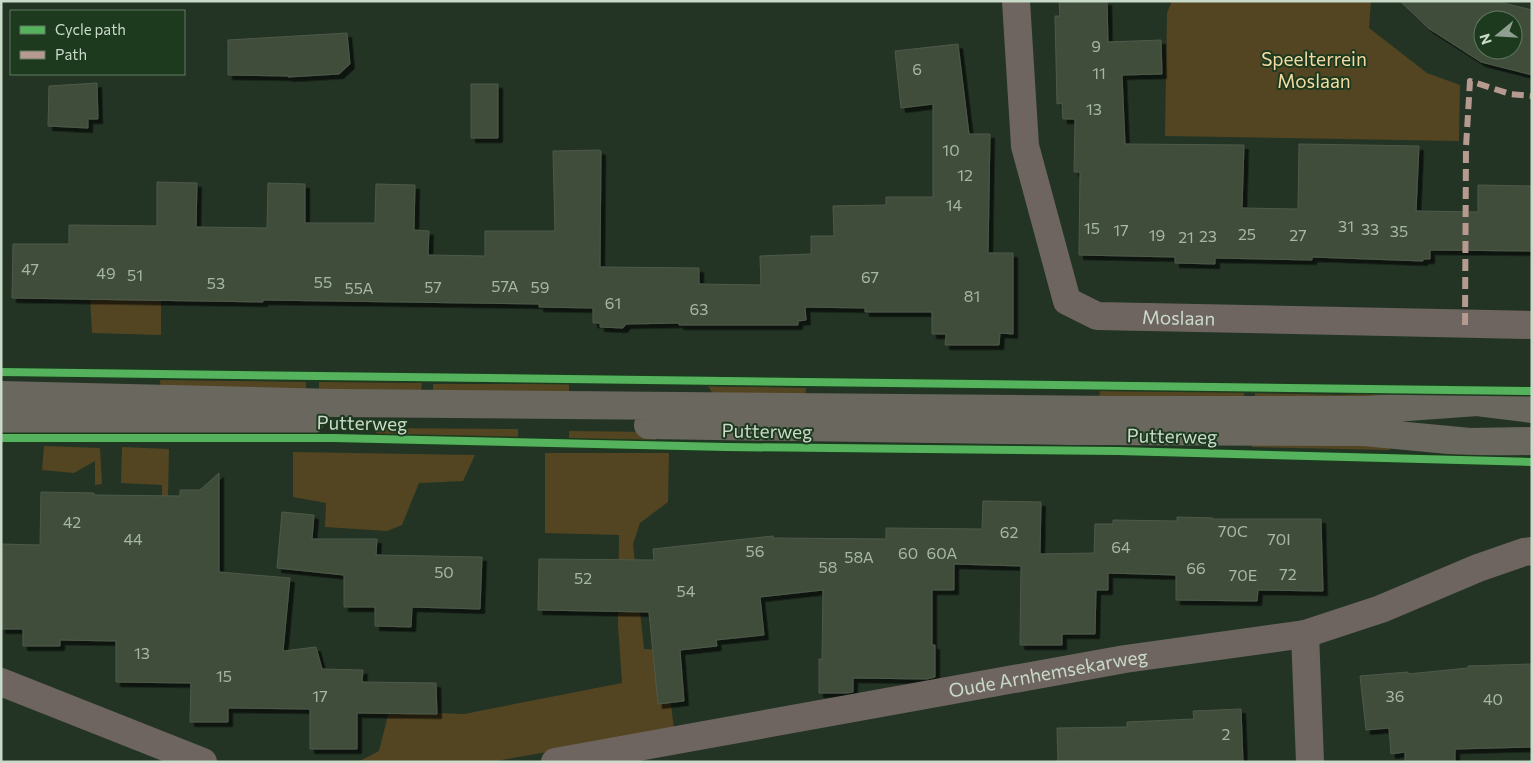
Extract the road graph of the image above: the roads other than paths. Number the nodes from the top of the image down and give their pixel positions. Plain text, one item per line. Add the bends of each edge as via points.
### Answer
1 (1003, 1) edge
2 (1016, 1) edge
3 (1019, 68) junction
4 (1532, 325) edge
5 (1, 395) edge
6 (1532, 409) edge
7 (1, 420) edge
8 (1532, 441) edge
9 (1532, 551) edge
10 (1305, 634) junction
11 (1, 682) edge
12 (203, 762) edge
13 (555, 762) edge
14 (1310, 762) edge

1 - 3 street, Moslaan
2 - 3 street, Moslaan
3 - 4 street, Moslaan via 1025,146 1067,301 1097,316
5 - 6 main road, Putterweg via 336,403 1116,410 1366,410 1477,402
7 - 8 main road, Putterweg via 1364,432 1470,442
9 - 10 street, Oude Arnhemsekarweg via 1478,568 1381,609
10 - 13 street, Oude Arnhemsekarweg via 1125,659
10 - 14 street
11 - 12 street

